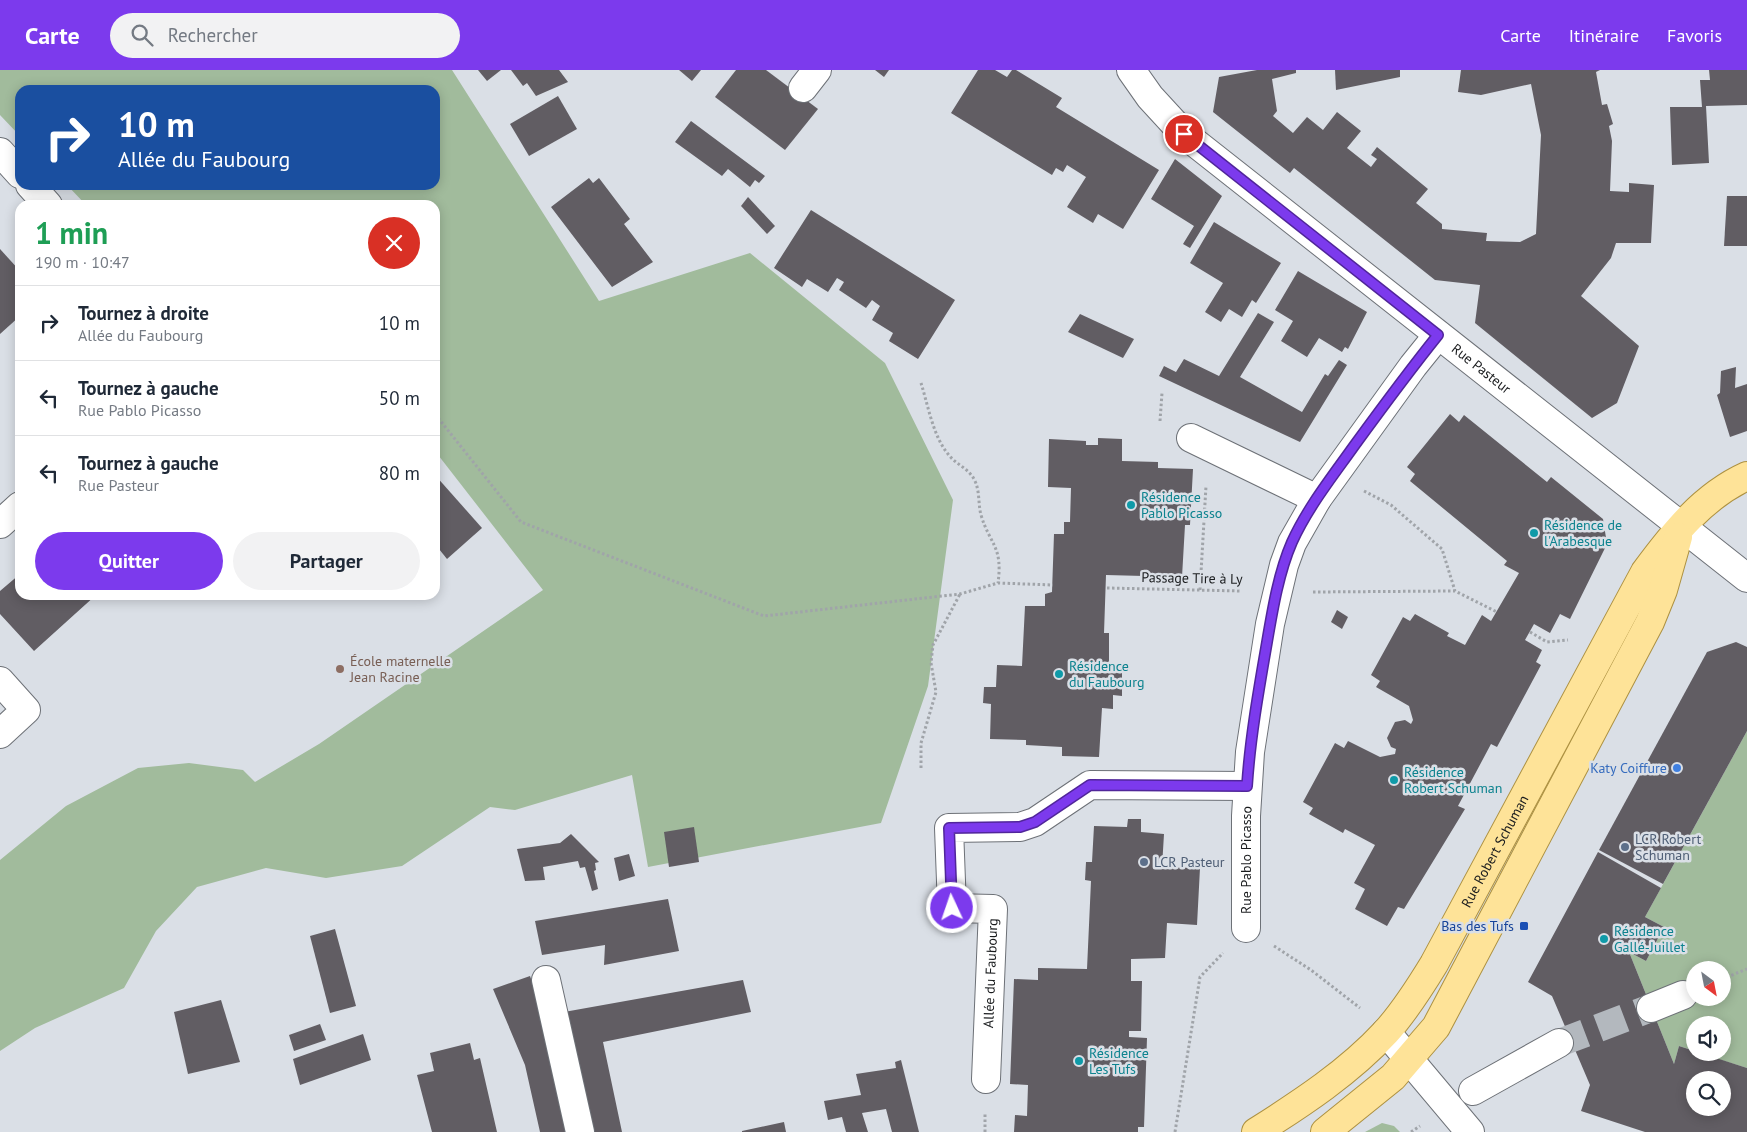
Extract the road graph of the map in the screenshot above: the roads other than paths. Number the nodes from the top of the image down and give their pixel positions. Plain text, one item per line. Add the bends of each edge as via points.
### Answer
1 (1131, 70) edge
2 (0, 152) edge
3 (15, 168) edge
4 (34, 190) edge
5 (44, 200) edge
6 (1438, 335) junction
7 (1191, 438) dead end
8 (1747, 476) edge
9 (1317, 498) junction
10 (15, 510) edge
11 (0, 524) edge
12 (1681, 526) junction
13 (1747, 578) edge
14 (0, 681) edge
15 (0, 734) edge
16 (1247, 786) junction
17 (1246, 928) road end
18 (546, 980) dead end
19 (1682, 995) dead end
20 (1651, 1008) tunnel mouth
21 (1386, 1032) junction
22 (1559, 1043) tunnel mouth
23 (1410, 1059) junction
24 (986, 1079) dead end
25 (1473, 1091) dead end
26 (580, 1132) edge
27 (1256, 1132) edge
28 (1325, 1132) edge
29 (1470, 1132) edge

1 - 6 street, Rue Pasteur via 1150,97 1184,134
2 - 3 street
4 - 5 street
6 - 9 street, Rue Pablo Picasso
6 - 12 street, Rue Pasteur
7 - 9 street
8 - 12 main road, Rue Robert Schuman via 1722,491
9 - 16 street, Rue Pablo Picasso via 1292,543 1277,592 1253,727
10 - 11 street
12 - 13 street, Rue Pasteur
12 - 21 main road, Rue Robert Schuman via 1645,572 1434,964
12 - 23 main road via 1663,590 1637,648 1448,1007
14 - 15 street via 26,710
16 - 17 street, Rue Pablo Picasso
16 - 24 street, Allée du Faubourg via 1090,785 1027,825 949,828 952,908 993,909
18 - 26 street
19 - 20 street
21 - 23 street
21 - 27 main road, Rue Robert Schuman via 1303,1102
22 - 25 street
23 - 28 main road via 1373,1096
23 - 29 street

